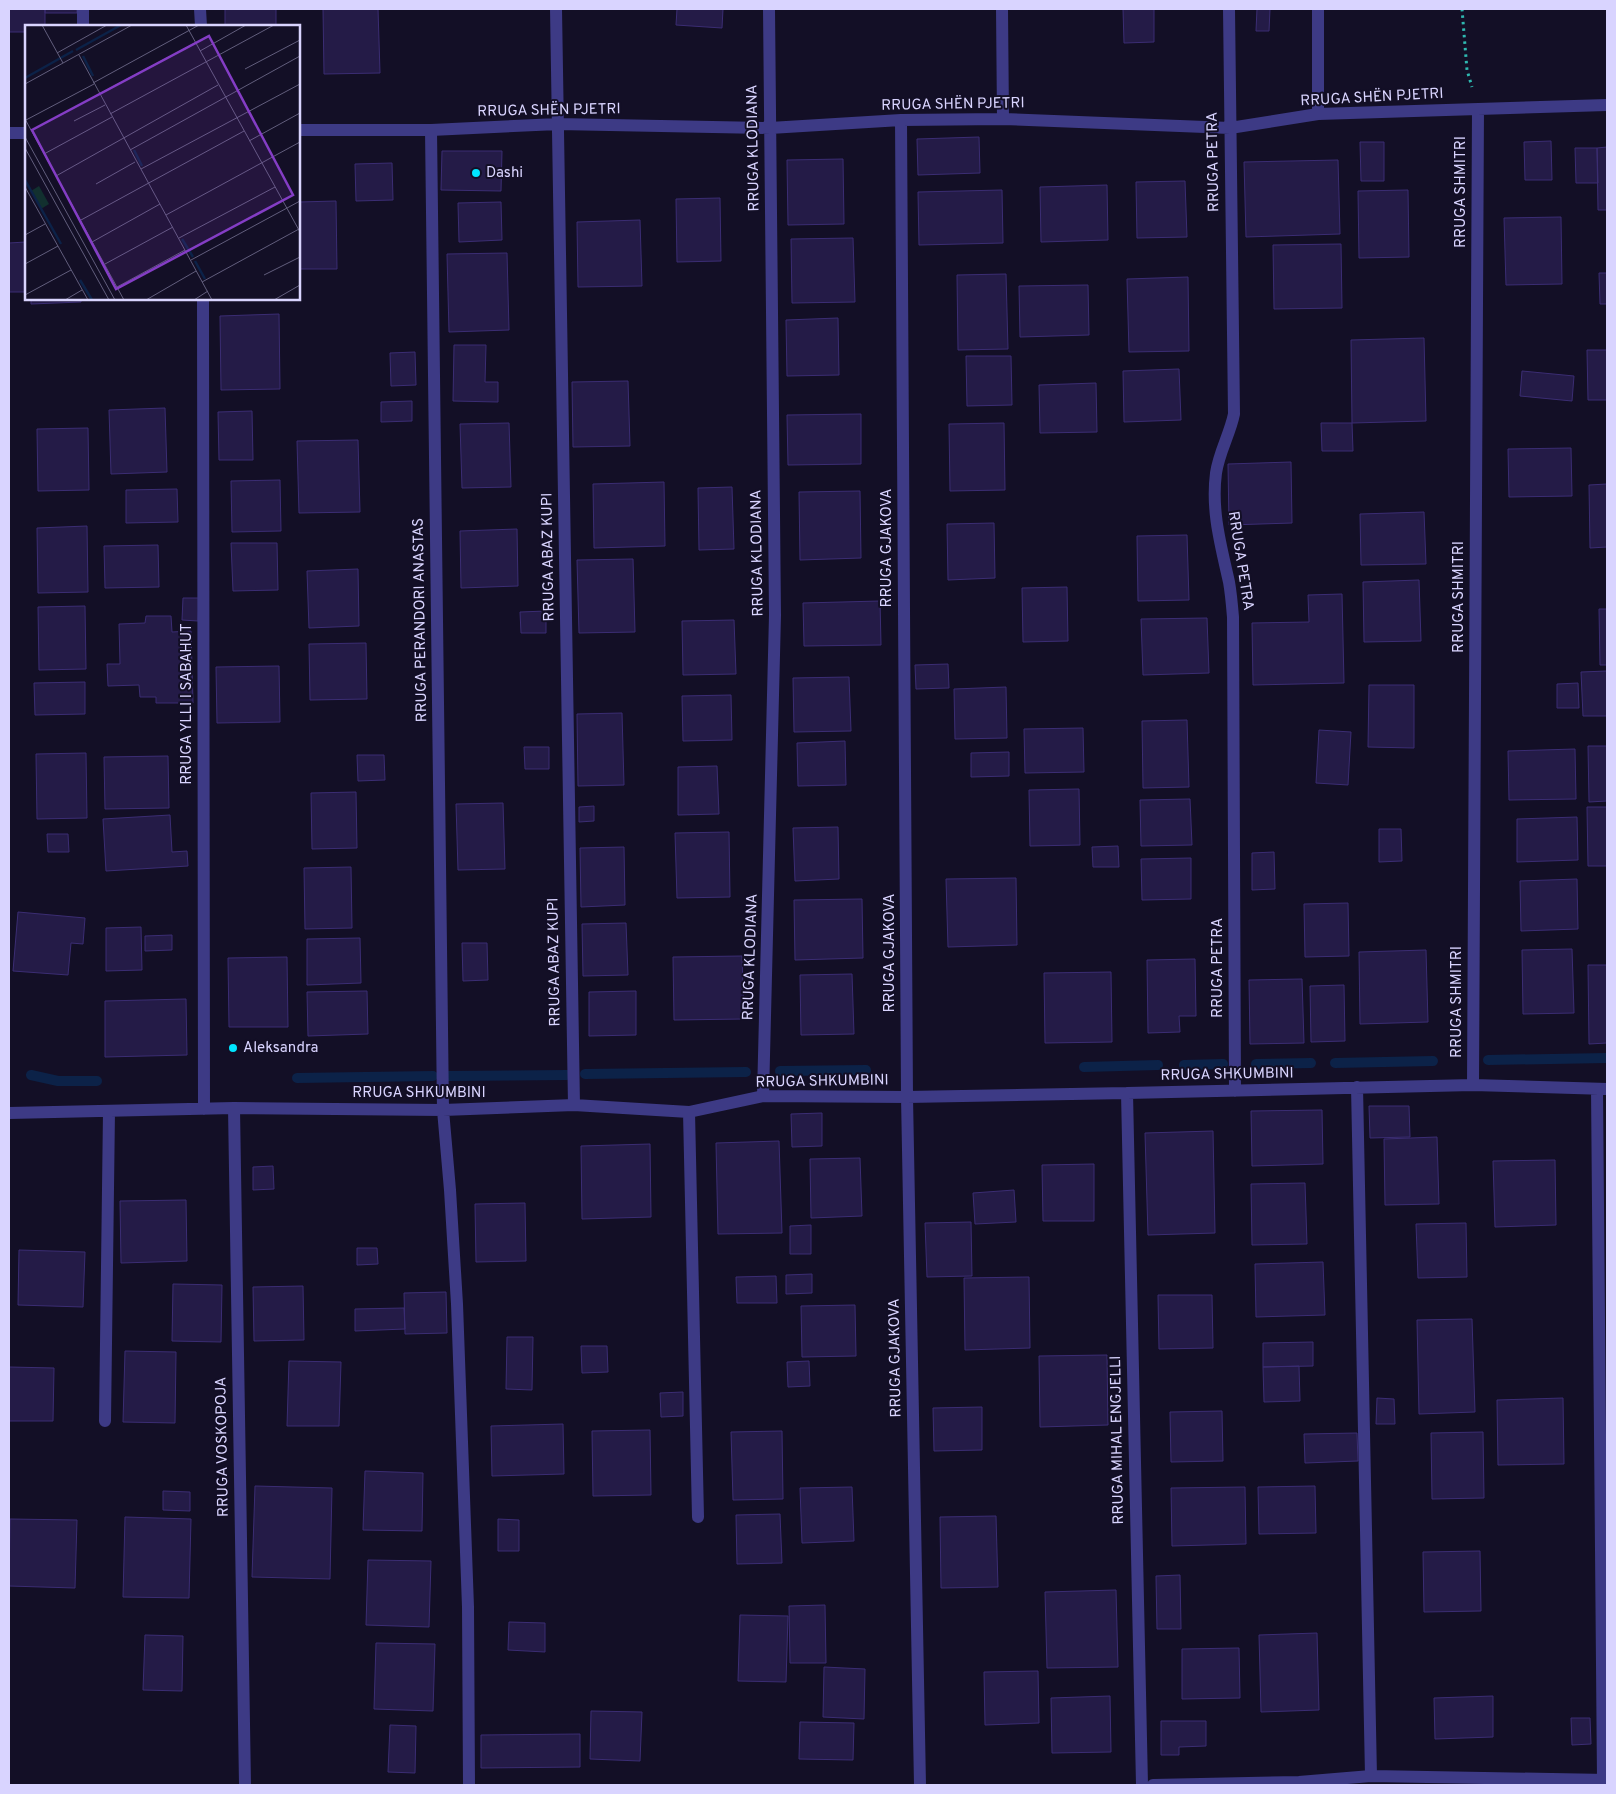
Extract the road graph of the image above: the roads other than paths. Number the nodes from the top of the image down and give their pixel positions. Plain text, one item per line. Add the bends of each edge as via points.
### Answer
1 (83, 9) edge
2 (200, 9) edge
3 (556, 9) edge
4 (769, 9) edge
5 (1002, 9) edge
6 (1229, 9) edge
7 (1318, 9) edge
8 (83, 25) edge
9 (201, 25) edge
10 (1607, 105) edge
11 (1478, 109) junction
12 (1318, 114) junction
13 (1003, 119) junction
14 (901, 120) junction
15 (558, 124) junction
16 (770, 128) junction
17 (1230, 128) junction
18 (300, 130) edge
19 (431, 130) junction
20 (9, 133) edge
21 (25, 133) edge
22 (202, 300) edge
23 (1473, 1085) junction
24 (1358, 1087) junction
25 (1602, 1089) edge
26 (1235, 1091) junction
27 (1127, 1093) junction
28 (763, 1096) junction
29 (907, 1097) junction
30 (574, 1105) junction
31 (234, 1108) junction
32 (204, 1109) junction
33 (443, 1110) junction
34 (108, 1112) junction
35 (689, 1112) junction
36 (9, 1113) edge
37 (106, 1422) dead end
38 (698, 1517) dead end
39 (1371, 1776) junction
40 (1605, 1780) edge
41 (245, 1785) edge
42 (469, 1785) edge
43 (920, 1785) edge
44 (1142, 1785) edge
45 (1153, 1785) edge

1 - 8 street
2 - 9 street
3 - 15 street, RRUGA ABAZ KUPI
4 - 16 street, RRUGA KLODIANA
5 - 13 street
6 - 17 street, RRUGA PETRA
7 - 12 street
10 - 11 street, RRUGA SHËN PJETRI
11 - 12 street, RRUGA SHËN PJETRI
11 - 23 street, RRUGA SHMITRI
12 - 17 street, RRUGA SHËN PJETRI
13 - 14 street, RRUGA SHËN PJETRI
13 - 17 street, RRUGA SHËN PJETRI
14 - 16 street, RRUGA SHËN PJETRI
14 - 29 street, RRUGA GJAKOVA
15 - 16 street, RRUGA SHËN PJETRI
15 - 19 street, RRUGA SHËN PJETRI
15 - 30 street, RRUGA ABAZ KUPI
16 - 28 street, RRUGA KLODIANA via 775,615
17 - 26 street, RRUGA PETRA via 1234,414 1219,459 1215,498 1217,530 1230,584 1233,616
18 - 19 street, RRUGA SHËN PJETRI
19 - 33 street, RRUGA PERANDORI ANASTAS
20 - 21 street
22 - 32 street, RRUGA YLLI I SABAHUT
23 - 24 street, RRUGA SHKUMBINI
23 - 25 street, RRUGA SHKUMBINI
24 - 26 street, RRUGA SHKUMBINI
24 - 39 street
25 - 40 street
26 - 27 street, RRUGA SHKUMBINI
27 - 29 street, RRUGA SHKUMBINI
27 - 44 street, RRUGA MIHAL ENGJELLI
28 - 29 street, RRUGA SHKUMBINI
28 - 35 street, RRUGA SHKUMBINI
29 - 43 street, RRUGA GJAKOVA
30 - 33 street, RRUGA SHKUMBINI
30 - 35 street, RRUGA SHKUMBINI
31 - 32 street, RRUGA SHKUMBINI
31 - 33 street, RRUGA SHKUMBINI
31 - 41 street, RRUGA VOSKOPOJA
32 - 34 street, RRUGA SHKUMBINI
33 - 42 street, RRUGA PERANDORI ANASTAS via 458,1343 468,1607
34 - 36 street, RRUGA SHKUMBINI
34 - 37 street
35 - 38 street
39 - 40 street
39 - 45 street via 1299,1782

